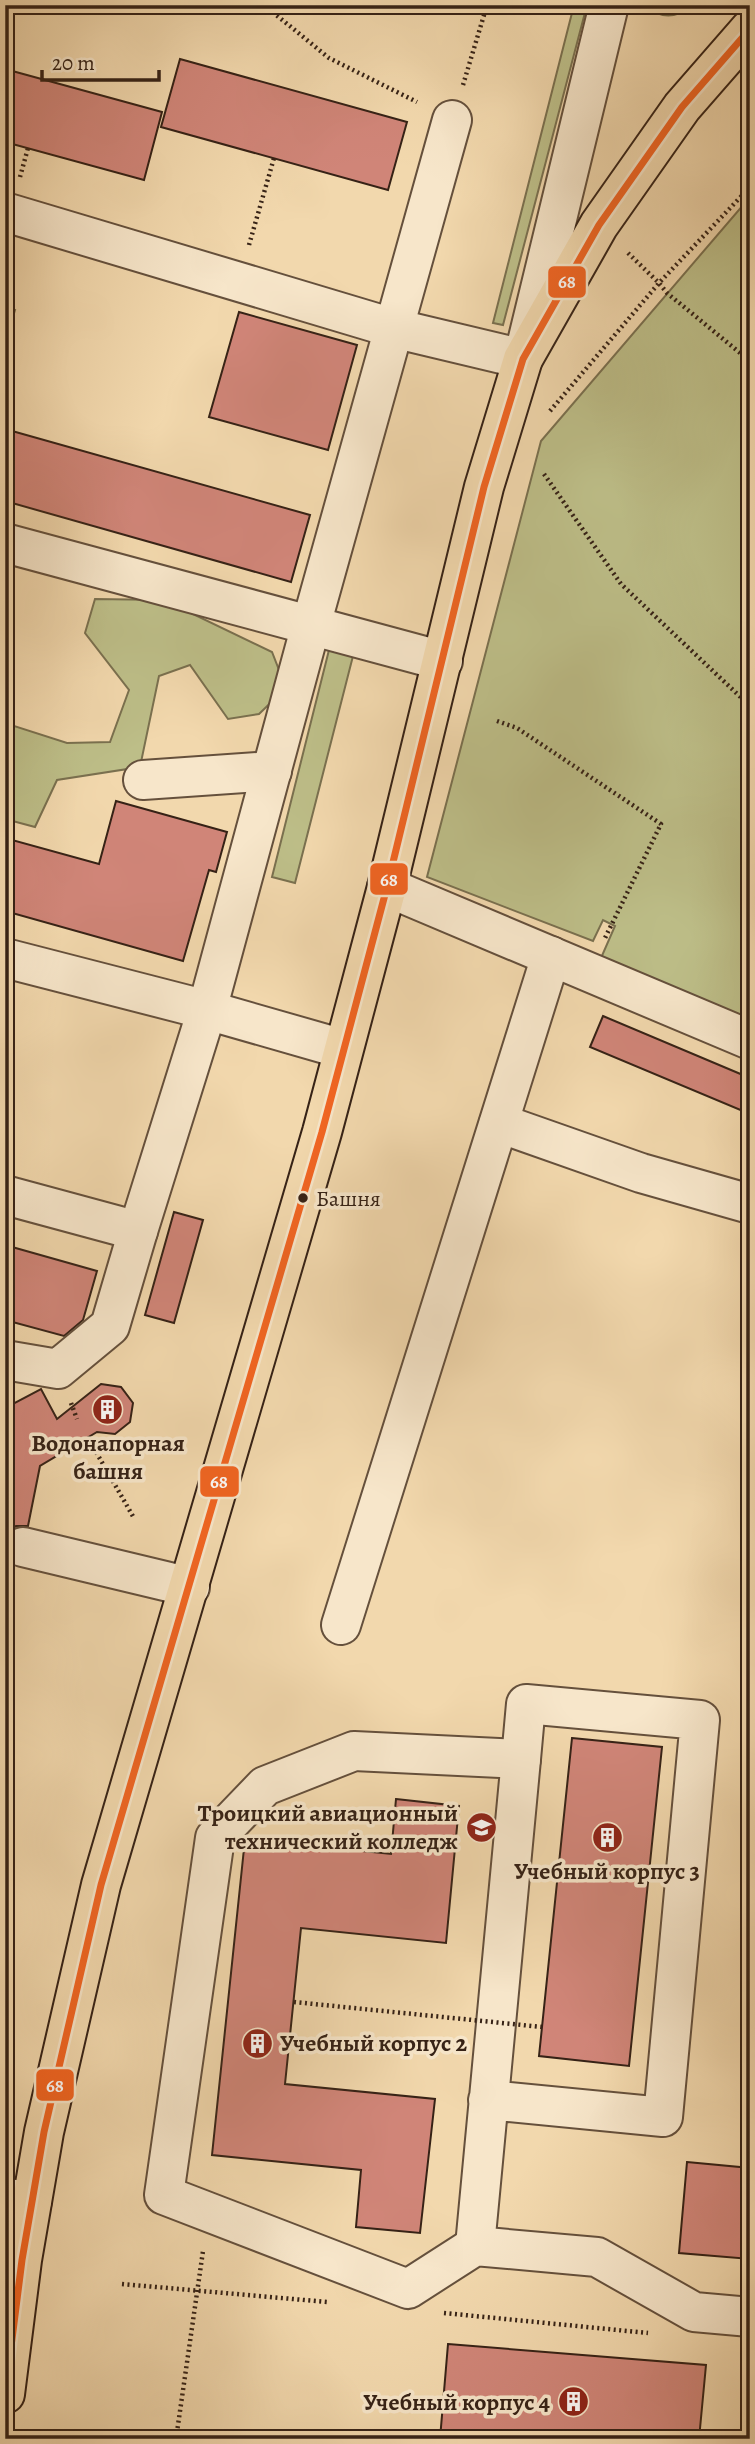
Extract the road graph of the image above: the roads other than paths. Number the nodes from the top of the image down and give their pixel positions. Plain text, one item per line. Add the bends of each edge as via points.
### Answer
1 (609, 5) edge
2 (750, 29) edge
3 (452, 120) road end
4 (5, 212) edge
5 (393, 328) junction
6 (523, 359) junction
7 (5, 543) edge
8 (311, 625) junction
9 (443, 661) junction
10 (272, 771) junction
11 (143, 780) dead end
12 (387, 887) junction
13 (551, 957) junction
14 (5, 958) edge
15 (207, 1010) junction
16 (750, 1040) edge
17 (343, 1049) junction
18 (499, 1123) junction
19 (5, 1195) edge
20 (750, 1204) edge
21 (138, 1231) junction
22 (5, 1360) edge
23 (23, 1547) dead end
24 (190, 1587) junction
25 (341, 1625) dead end
26 (521, 1759) junction
27 (488, 2101) junction
28 (18, 2199) edge
29 (474, 2246) junction
30 (750, 2317) edge
31 (5, 2394) edge

1 - 6 street
2 - 6 main road via 682,107 599,225
3 - 5 street
4 - 5 street
5 - 6 street
5 - 8 street
6 - 9 main road via 484,487
7 - 8 street
8 - 9 street
8 - 10 street
9 - 12 main road
10 - 11 street
10 - 15 street
12 - 13 street
12 - 17 main road
13 - 16 street
13 - 18 street
14 - 15 street
15 - 17 street
15 - 21 street
17 - 24 main road
18 - 20 street via 641,1173
18 - 25 street
19 - 21 street
21 - 22 street via 110,1326 58,1369
23 - 24 street
24 - 28 main road via 101,1885 44,2132
26 - 27 street
26 - 27 street via 526,1704 700,1720 663,2117
26 - 29 street via 354,1751 265,1786 215,1838 164,2195 408,2288
27 - 29 street
28 - 31 main road
29 - 30 street via 597,2257 694,2312

